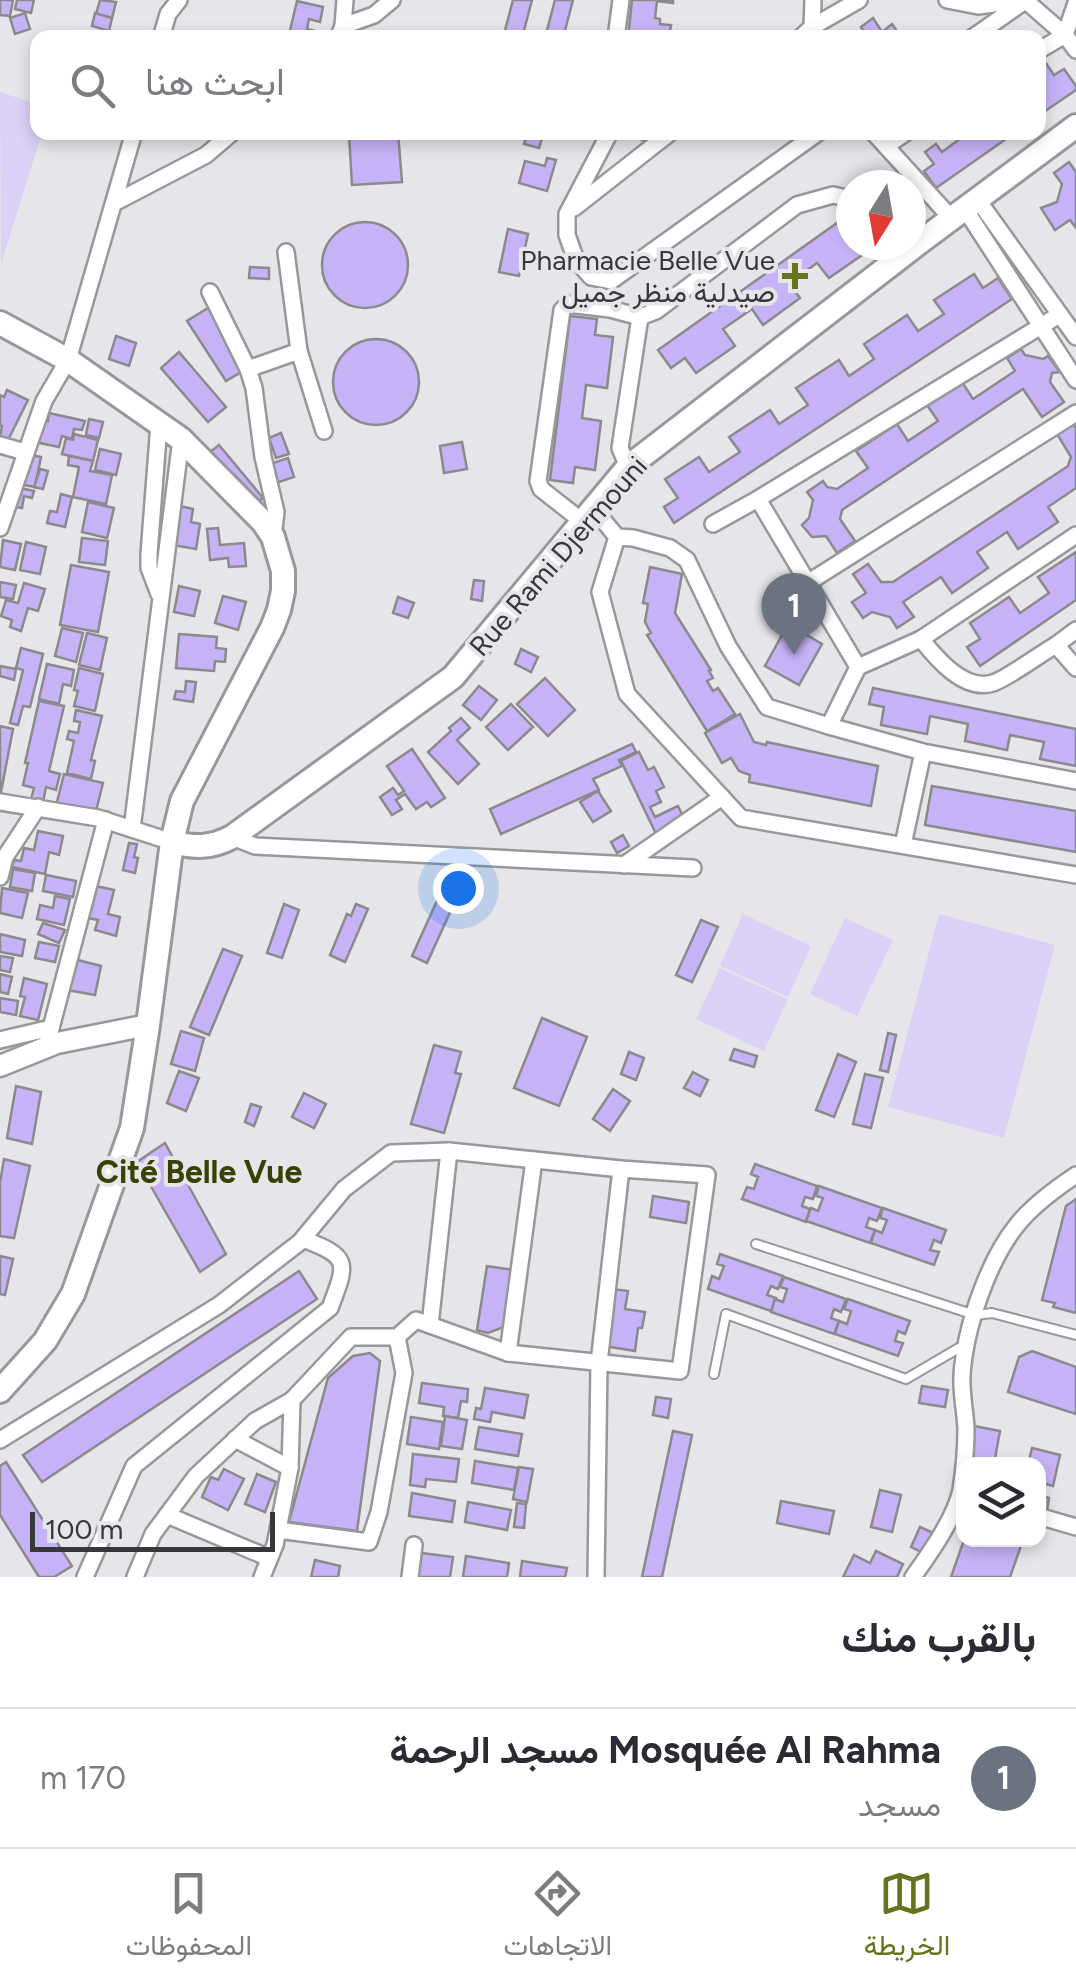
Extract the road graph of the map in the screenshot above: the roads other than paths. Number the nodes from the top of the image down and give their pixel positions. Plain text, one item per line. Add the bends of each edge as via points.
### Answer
1 (178, 0) edge
2 (345, 0) edge
3 (392, 0) edge
4 (620, 0) edge
5 (814, 0) edge
6 (859, 0) edge
7 (948, 0) edge
8 (1025, 0) edge
9 (1076, 3) edge
10 (163, 30) edge
11 (340, 30) edge
12 (344, 30) edge
13 (617, 30) edge
14 (806, 30) edge
15 (809, 30) edge
16 (983, 30) edge
17 (1066, 35) junction
18 (1046, 46) edge
19 (1076, 50) edge
20 (1076, 126) edge
21 (132, 140) edge
22 (224, 140) edge
23 (606, 140) edge
24 (661, 140) edge
25 (807, 140) edge
26 (880, 140) edge
27 (895, 140) edge
28 (886, 146) junction
29 (836, 196) edge
30 (114, 203) junction
31 (965, 209) junction
32 (566, 214) junction
33 (926, 235) edge
34 (286, 252) dead end
35 (892, 260) edge
36 (210, 292) dead end
37 (1059, 315) junction
38 (640, 317) junction
39 (0, 323) edge
40 (1042, 326) junction
41 (1076, 337) edge
42 (299, 352) junction
43 (68, 360) junction
44 (248, 369) junction
45 (1076, 380) edge
46 (1076, 413) edge
47 (160, 424) junction
48 (324, 430) dead end
49 (181, 439) junction
50 (0, 445) edge
51 (25, 452) junction
52 (628, 466) junction
53 (758, 499) junction
54 (588, 515) junction
55 (713, 524) dead end
56 (0, 528) edge
57 (1076, 536) edge
58 (273, 537) junction
59 (617, 537) junction
60 (810, 582) junction
61 (161, 598) junction
62 (1076, 630) edge
63 (921, 639) junction
64 (1056, 645) junction
65 (858, 667) junction
66 (1076, 668) edge
67 (829, 726) junction
68 (924, 752) junction
69 (1076, 781) edge
70 (722, 797) junction
71 (0, 802) edge
72 (38, 807) junction
73 (106, 820) junction
74 (132, 829) junction
75 (232, 837) junction
76 (172, 842) junction
77 (903, 845) junction
78 (624, 865) junction
79 (692, 868) dead end
80 (1076, 874) edge
81 (0, 877) edge
82 (148, 1025) junction
83 (48, 1038) junction
84 (0, 1040) edge
85 (0, 1066) edge
86 (448, 1151) junction
87 (534, 1160) junction
88 (620, 1169) junction
89 (1076, 1175) edge
90 (303, 1238) junction
91 (756, 1244) dead end
92 (975, 1315) junction
93 (430, 1325) junction
94 (1076, 1336) edge
95 (397, 1337) junction
96 (967, 1343) junction
97 (508, 1353) junction
98 (599, 1363) junction
99 (714, 1374) dead end
100 (0, 1391) edge
101 (292, 1400) junction
102 (0, 1440) edge
103 (235, 1440) junction
104 (964, 1457) edge
105 (290, 1468) junction
106 (956, 1505) edge
107 (167, 1515) junction
108 (1046, 1518) edge
109 (1076, 1527) edge
110 (278, 1530) junction
111 (414, 1545) dead end
112 (268, 1558) junction
113 (84, 1577) edge
114 (135, 1577) edge
115 (262, 1577) edge
116 (410, 1577) edge
117 (596, 1577) edge
118 (913, 1577) edge

1 - 10 street
2 - 11 street
3 - 12 street
4 - 13 street
5 - 14 street
6 - 15 street
7 - 8 street via 978,6
8 - 16 street
8 - 17 street
9 - 17 street
17 - 18 street
17 - 19 street
20 - 31 main road, Rue Rami Djermouni
21 - 30 street
22 - 30 street
23 - 32 street
24 - 32 street
25 - 32 street via 611,282 590,277 576,260
26 - 28 street
27 - 28 street
28 - 31 street
29 - 38 street via 797,205
30 - 43 street
31 - 33 main road, Rue Rami Djermouni
31 - 37 street
31 - 40 street
34 - 42 street
35 - 52 main road, Rue Rami Djermouni
36 - 44 street
37 - 40 street
37 - 41 street
38 - 52 street via 620,448
38 - 54 street via 568,304 562,310 538,480 541,489
39 - 43 main road
40 - 45 street
40 - 53 street
42 - 44 street
42 - 48 street
43 - 47 main road
43 - 51 street
44 - 58 street via 276,512
46 - 60 street
47 - 49 main road
47 - 61 street via 149,568
49 - 58 main road
49 - 61 street
50 - 51 street
51 - 56 street
52 - 54 main road, Rue Rami Djermouni
53 - 55 street
53 - 60 street
54 - 59 street
54 - 75 main road, Rue Rami Djermouni via 453,677
57 - 63 street
58 - 76 main road via 283,571 279,610 182,801
59 - 67 street via 670,548 687,560 728,646 767,707
59 - 70 street via 600,592 627,694
60 - 65 street
61 - 74 street
62 - 64 street
63 - 64 street via 941,663 978,684 992,684
63 - 65 street
64 - 66 street
65 - 67 street
67 - 68 street
68 - 69 street
68 - 77 street
70 - 77 street via 741,818
70 - 78 street
71 - 72 street
72 - 73 street
72 - 81 street via 4,857
73 - 74 street
73 - 83 street
74 - 76 street
75 - 76 main road, Rue Rami Djermouni via 206,846
75 - 78 street via 255,846
76 - 82 main road
77 - 80 street
78 - 79 street
82 - 83 street via 57,1043
82 - 100 main road via 132,1128 73,1294 45,1341
83 - 84 street
83 - 85 street
86 - 87 street
86 - 90 street via 391,1153 344,1188
86 - 93 street
87 - 88 street
87 - 97 street
88 - 98 street
88 - 98 street via 707,1175 680,1371
89 - 92 street via 1018,1224 1000,1250
90 - 102 street via 218,1305
90 - 113 street via 340,1258 342,1275 330,1308 134,1466
91 - 92 lane
92 - 94 lane
92 - 96 street
93 - 95 street via 416,1320
93 - 97 street
95 - 101 street via 351,1337
95 - 110 street via 404,1373 369,1542
96 - 99 lane via 906,1380 726,1314
96 - 104 street
97 - 98 street
98 - 117 street
101 - 103 street
101 - 105 street
103 - 105 street
103 - 107 street
105 - 110 street
106 - 118 street
107 - 112 street
107 - 114 street
108 - 109 street
110 - 112 street
111 - 116 street
112 - 115 street

